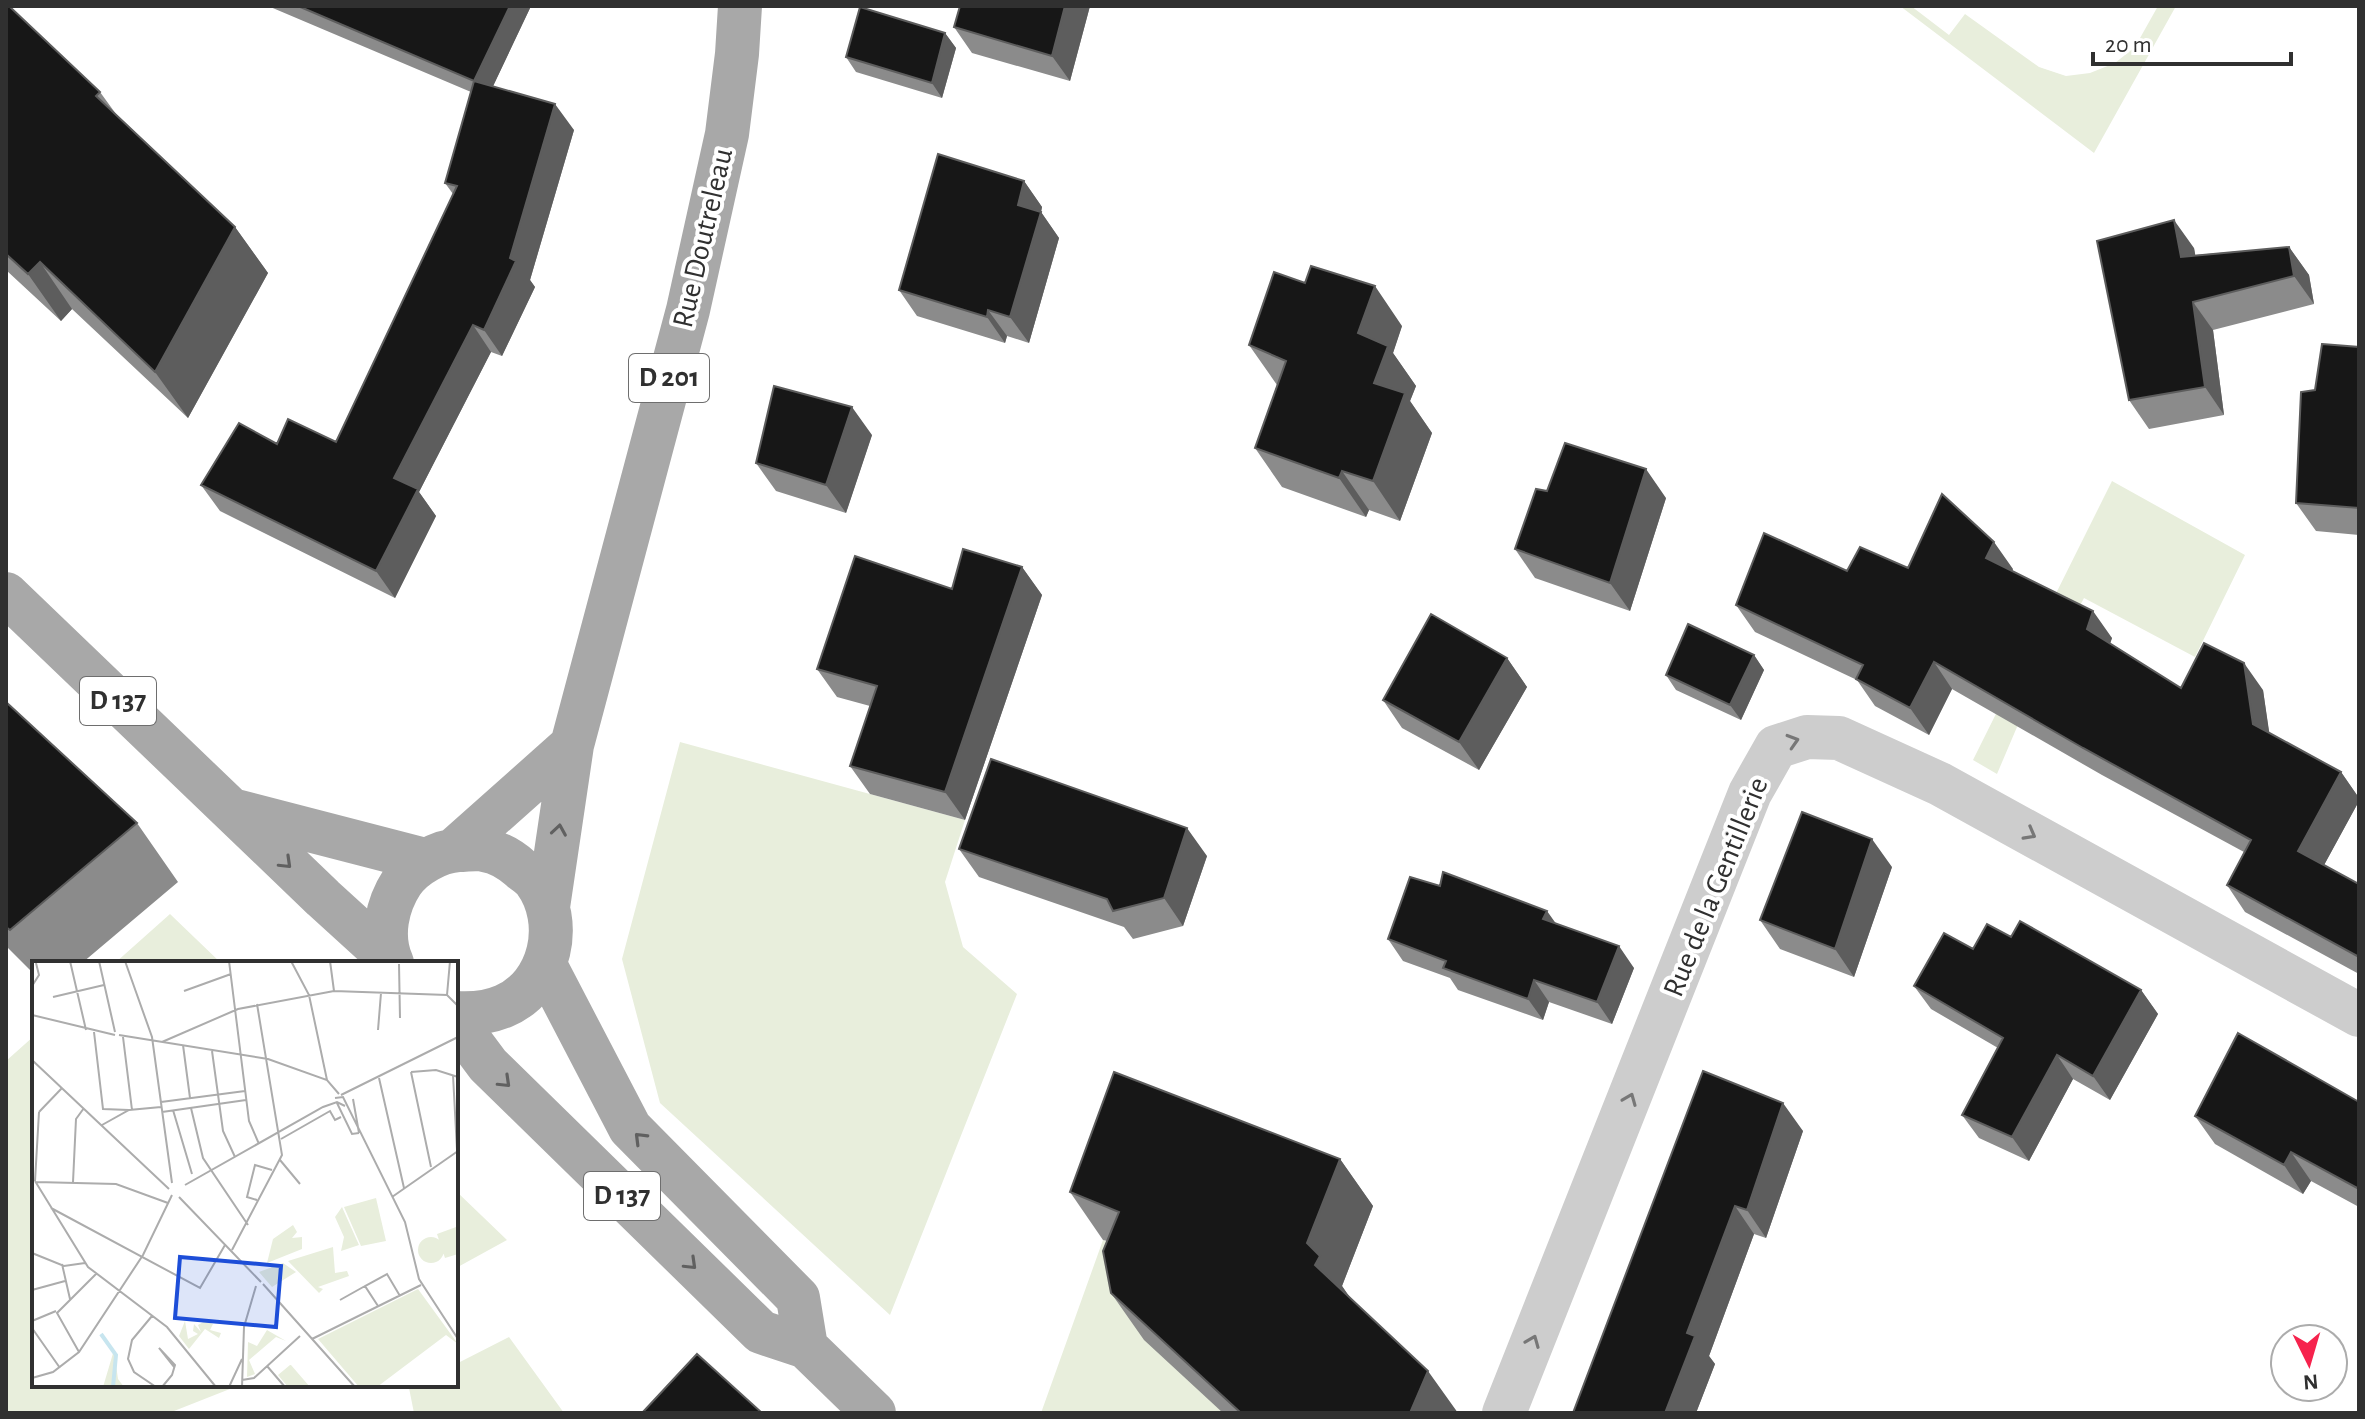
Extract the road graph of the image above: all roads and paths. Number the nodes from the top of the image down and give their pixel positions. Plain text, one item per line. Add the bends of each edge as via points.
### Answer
1 (740, 6) edge
2 (6, 594) edge
3 (572, 745) junction
4 (230, 809) junction
5 (439, 855) junction
6 (548, 907) junction
7 (391, 961) edge
8 (545, 965) junction
9 (458, 1013) edge
10 (2359, 1015) edge
11 (458, 1025) edge
12 (806, 1347) junction
13 (874, 1413) edge
14 (1504, 1413) edge

1 - 3 main road, Rue Doutreleau / D 201 via 727,134 688,310
2 - 4 main road, D 137
3 - 5 main road
6 -> 3 main road, Rue Doutreleau / D 201
4 - 5 main road, D 137
4 -> 7 main road, D 137
5 - 6 main road via 484,850 512,861 535,881
5 - 7 main road via 404,879 390,903 385,930
6 - 8 main road, Rue Doutreleau via 551,938
8 - 9 main road via 529,990 505,1006
12 -> 8 main road, D 137 via 798,1298 630,1128
14 -> 10 street, Rue de la Gentillerie via 1750,793 1776,747 1807,737 1839,738 1940,784
11 -> 12 main road, D 137 via 488,1065 761,1332
12 - 13 main road, D 137

